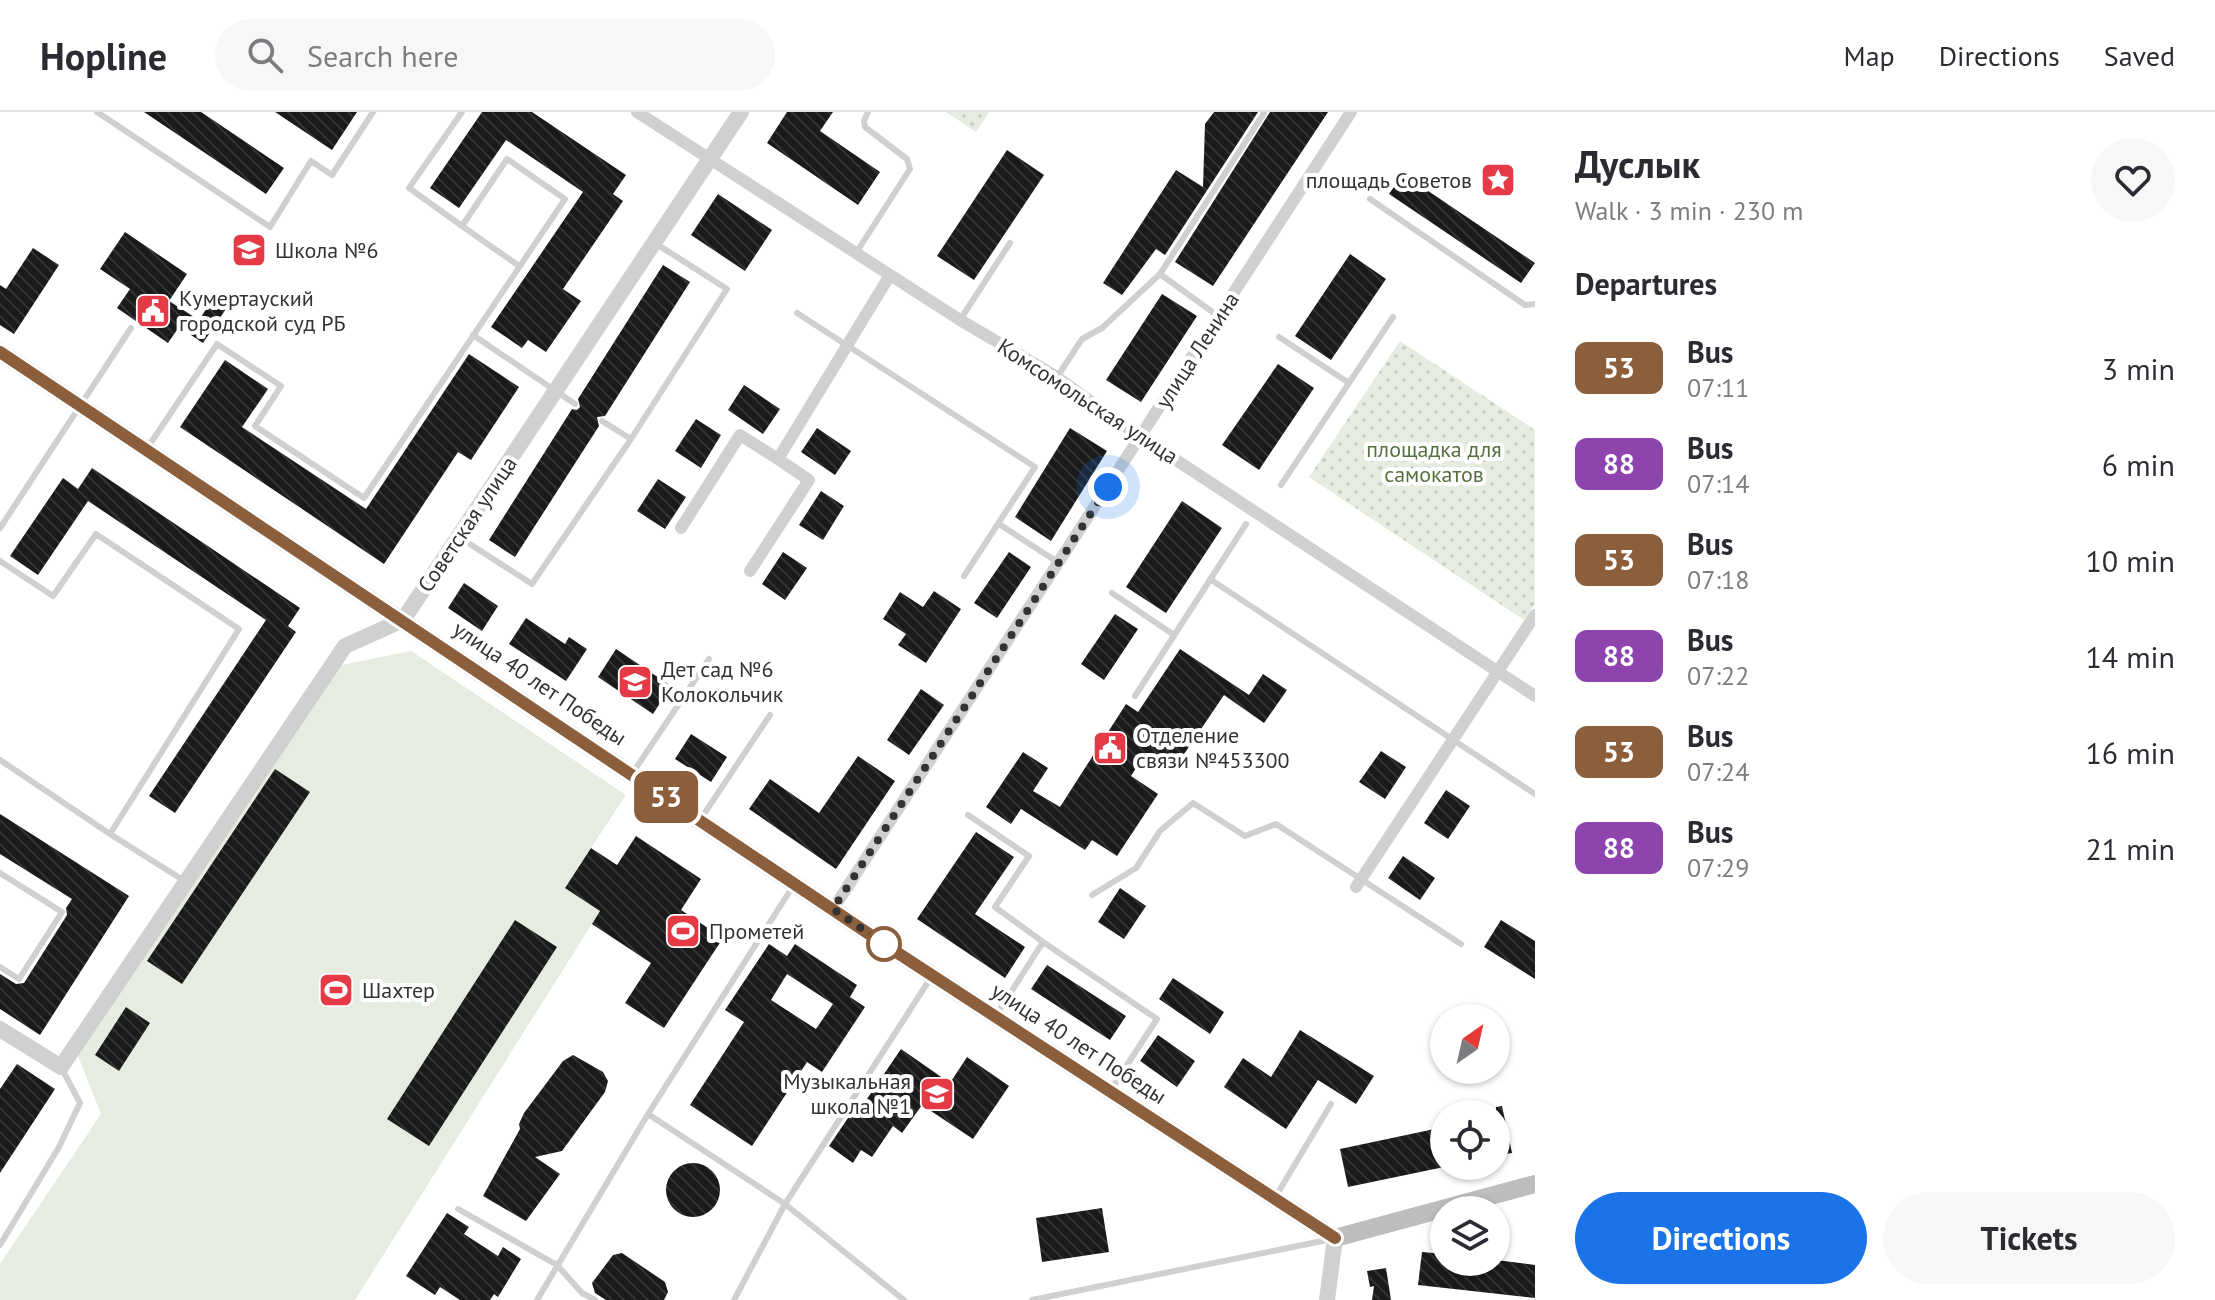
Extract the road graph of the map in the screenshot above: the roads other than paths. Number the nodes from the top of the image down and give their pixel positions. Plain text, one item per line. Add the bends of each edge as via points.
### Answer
1 (97, 112) edge
2 (373, 112) edge
3 (462, 112) edge
4 (637, 112) edge
5 (741, 112) edge
6 (868, 112) edge
7 (1351, 112) edge
8 (1264, 113) edge
9 (711, 159) junction
10 (1370, 199) dead end
11 (462, 226) junction
12 (655, 243) junction
13 (1010, 243) dead end
14 (856, 253) junction
15 (519, 266) junction
16 (1160, 274) junction
17 (890, 275) junction
18 (1535, 304) edge
19 (797, 313) dead end
20 (1218, 316) junction
21 (1393, 317) dead end
22 (960, 320) junction
23 (131, 328) dead end
24 (473, 335) junction
25 (1279, 337) dead end
26 (847, 347) junction
27 (0, 352) edge
28 (1057, 377) junction
29 (1349, 383) junction
30 (556, 392) junction
31 (575, 404) dead end
32 (80, 405) junction
33 (602, 421) dead end
34 (1141, 437) junction
35 (631, 439) junction
36 (146, 450) junction
37 (778, 459) junction
38 (1281, 485) dead end
39 (999, 524) junction
40 (1246, 524) dead end
41 (0, 528) edge
42 (681, 528) dead end
43 (458, 537) junction
44 (0, 561) edge
45 (1059, 563) junction
46 (750, 571) dead end
47 (964, 576) dead end
48 (1210, 579) junction
49 (1112, 593) dead end
50 (1535, 615) edge
51 (403, 620) junction
52 (1174, 635) junction
53 (709, 659) dead end
54 (1497, 671) junction
55 (1135, 696) dead end
56 (1535, 696) edge
57 (770, 715) dead end
58 (1453, 739) junction
59 (0, 760) edge
60 (632, 774) junction
61 (1535, 794) edge
62 (968, 815) dead end
63 (700, 820) junction
64 (110, 834) junction
65 (0, 873) edge
66 (186, 882) junction
67 (795, 883) junction
68 (1359, 883) junction
69 (1092, 895) dead end
70 (833, 909) junction
71 (1043, 942) junction
72 (1461, 944) dead end
73 (0, 967) edge
74 (933, 975) junction
75 (996, 1016) junction
76 (0, 1029) edge
77 (61, 1067) junction
78 (1110, 1091) junction
79 (1331, 1104) dead end
80 (648, 1114) junction
81 (1535, 1184) edge
82 (1275, 1199) junction
83 (785, 1204) junction
84 (458, 1209) dead end
85 (1335, 1238) junction
86 (0, 1245) edge
87 (557, 1265) junction
88 (537, 1300) edge
89 (595, 1300) edge
90 (734, 1300) edge
91 (904, 1300) edge
92 (1032, 1300) edge
93 (1327, 1300) edge

1 - 2 lane via 270,227 311,161 332,175
3 - 11 lane via 409,188
4 - 9 street, Комсомольская улица
5 - 9 street, Советская улица
6 - 14 lane via 868,131 907,159 910,169
7 - 20 street, улица Ленина
8 - 16 lane
9 - 12 street, Советская улица
9 - 14 street, Комсомольская улица
10 - 18 lane via 1525,305
11 - 15 lane
11 - 15 lane via 507,159 565,199
12 - 30 street, Советская улица
12 - 35 lane via 727,289
13 - 22 lane
14 - 17 street, Комсомольская улица
15 - 24 lane
16 - 20 lane
16 - 28 lane via 1102,328 1082,339
17 - 22 street, Комсомольская улица
17 - 26 street
19 - 26 lane
20 - 34 street, улица Ленина
21 - 29 lane
22 - 28 street, Комсомольская улица
23 - 32 lane
24 - 30 lane
24 - 36 lane via 364,498 255,426 281,386 217,344
25 - 29 lane
26 - 37 street
26 - 39 lane via 1035,467
27 - 32 main road, улица 40 лет Победы
28 - 34 street, Комсомольская улица
29 - 38 lane
30 - 31 lane
30 - 43 street, Советская улица
32 - 36 main road, улица 40 лет Победы
32 - 41 lane
33 - 35 lane
34 - 45 street, улица Ленина
34 - 54 street, Комсомольская улица
35 - 43 lane via 532,584
36 - 51 main road, улица 40 лет Победы
37 - 42 street via 740,435
37 - 46 street via 809,480
39 - 45 lane
39 - 47 lane
40 - 48 lane
43 - 51 street, Советская улица
44 - 64 lane via 53,596 96,534 239,629
45 - 70 street, улица Ленина
48 - 52 lane
48 - 58 lane
49 - 52 lane
50 - 54 street
51 - 60 main road, улица 40 лет Победы
51 - 66 street via 345,646
52 - 55 lane
53 - 60 lane
54 - 56 street, Комсомольская улица
54 - 58 street
57 - 63 lane
58 - 61 lane
58 - 68 street
59 - 64 lane
60 - 63 main road, улица 40 лет Победы
62 - 71 lane via 1029,856 995,907
63 - 67 main road, улица 40 лет Победы
64 - 66 lane
65 - 73 lane via 62,912 19,979
66 - 77 street
67 - 70 main road, улица 40 лет Победы
67 - 80 lane
68 - 69 lane via 1276,824 1245,836 1193,803 1160,831 1136,868
68 - 72 lane
70 - 74 main road, улица 40 лет Победы
71 - 75 lane
71 - 78 lane via 1157,1019
74 - 75 main road, улица 40 лет Победы
74 - 83 lane
75 - 78 main road, улица 40 лет Победы
76 - 77 street
77 - 86 lane via 80,1103
78 - 82 main road, улица 40 лет Победы
79 - 82 lane
80 - 83 lane
80 - 87 lane
81 - 85 main road
82 - 85 main road, улица 40 лет Победы
83 - 90 lane
83 - 91 lane
84 - 87 lane
85 - 92 lane
85 - 93 street
87 - 88 lane
87 - 89 lane

